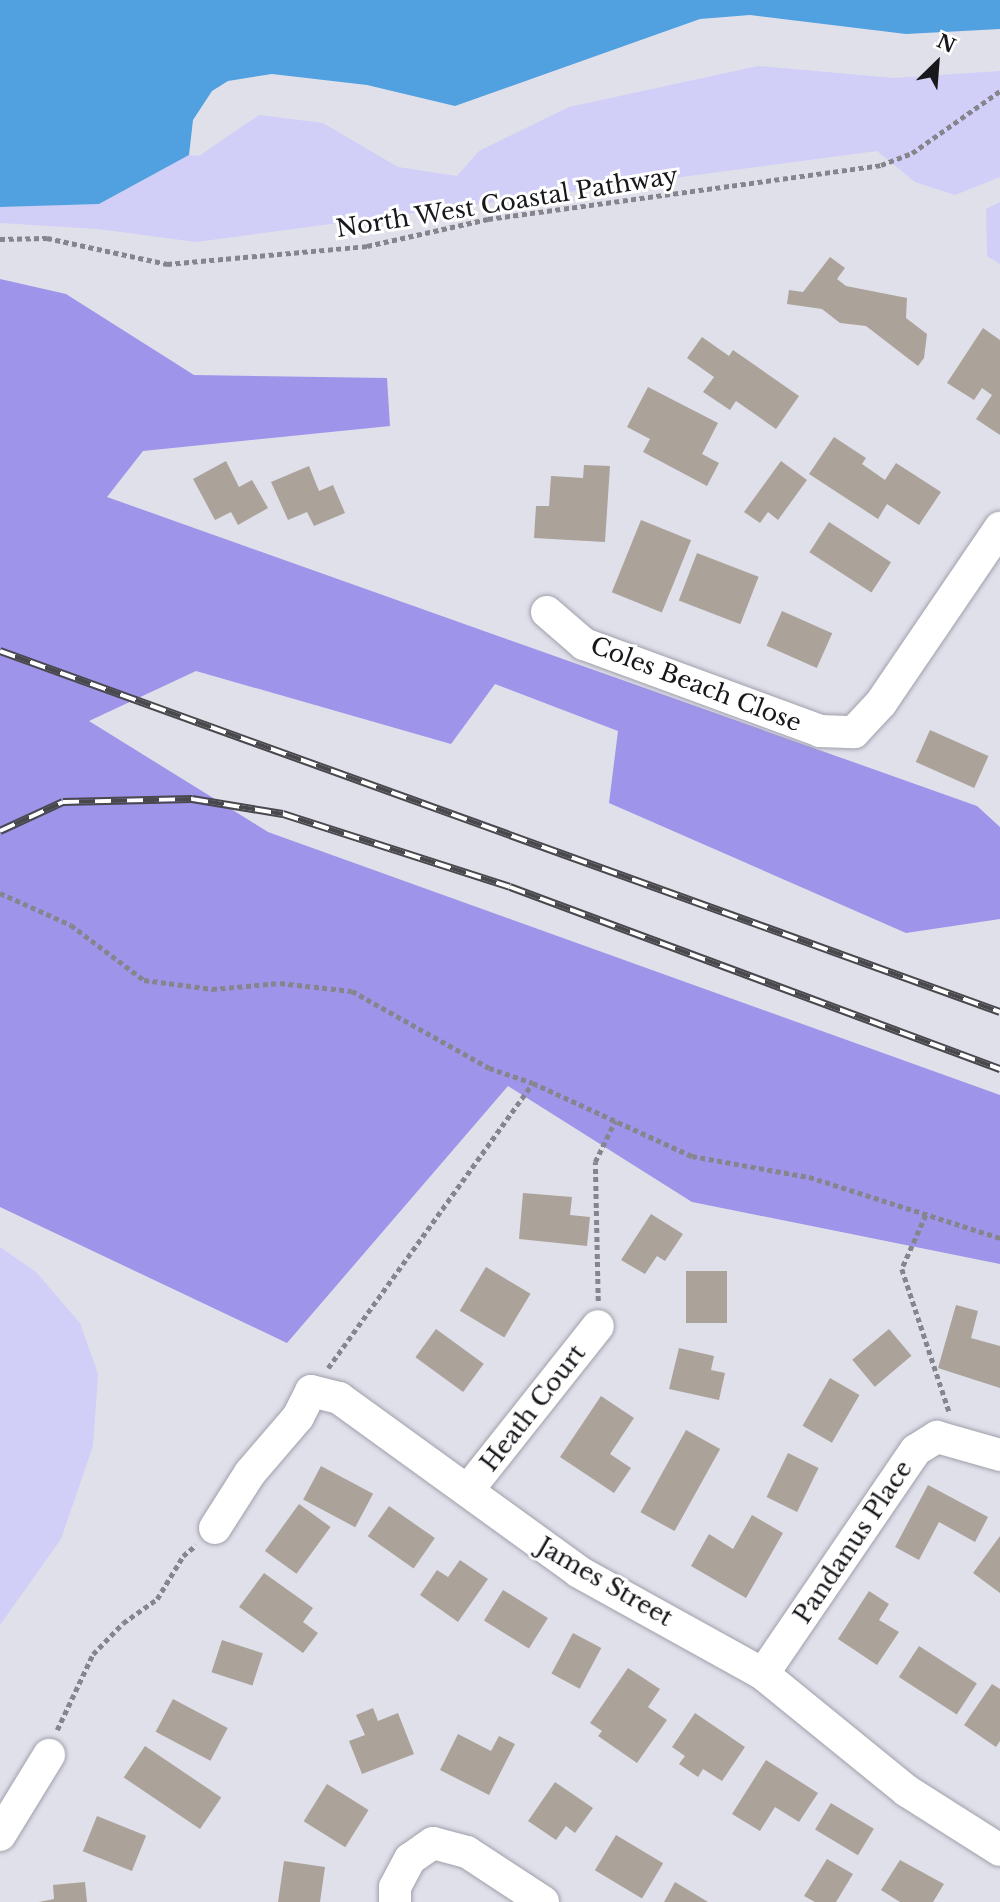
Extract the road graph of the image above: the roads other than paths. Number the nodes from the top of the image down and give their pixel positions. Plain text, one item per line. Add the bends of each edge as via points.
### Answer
1 (1000, 528) edge
2 (547, 612) dead end
3 (598, 1326) road end
4 (1000, 1455) edge
5 (468, 1490) junction
6 (215, 1528) road end
7 (763, 1674) junction
8 (49, 1755) road end
9 (0, 1835) edge
10 (1000, 1850) edge
11 (394, 1902) edge
12 (543, 1902) edge

1 - 2 street, Coles Beach Close via 881,703 854,732 820,731 584,644
3 - 5 street, Heath Court
4 - 7 street, Pandanus Place via 937,1437 916,1450
5 - 6 street, James Street via 339,1398 311,1391 298,1417 250,1473
5 - 7 street, James Street via 579,1572
7 - 10 street, James Street via 907,1791
8 - 9 street
11 - 12 street via 395,1887 410,1859 433,1843 467,1852

